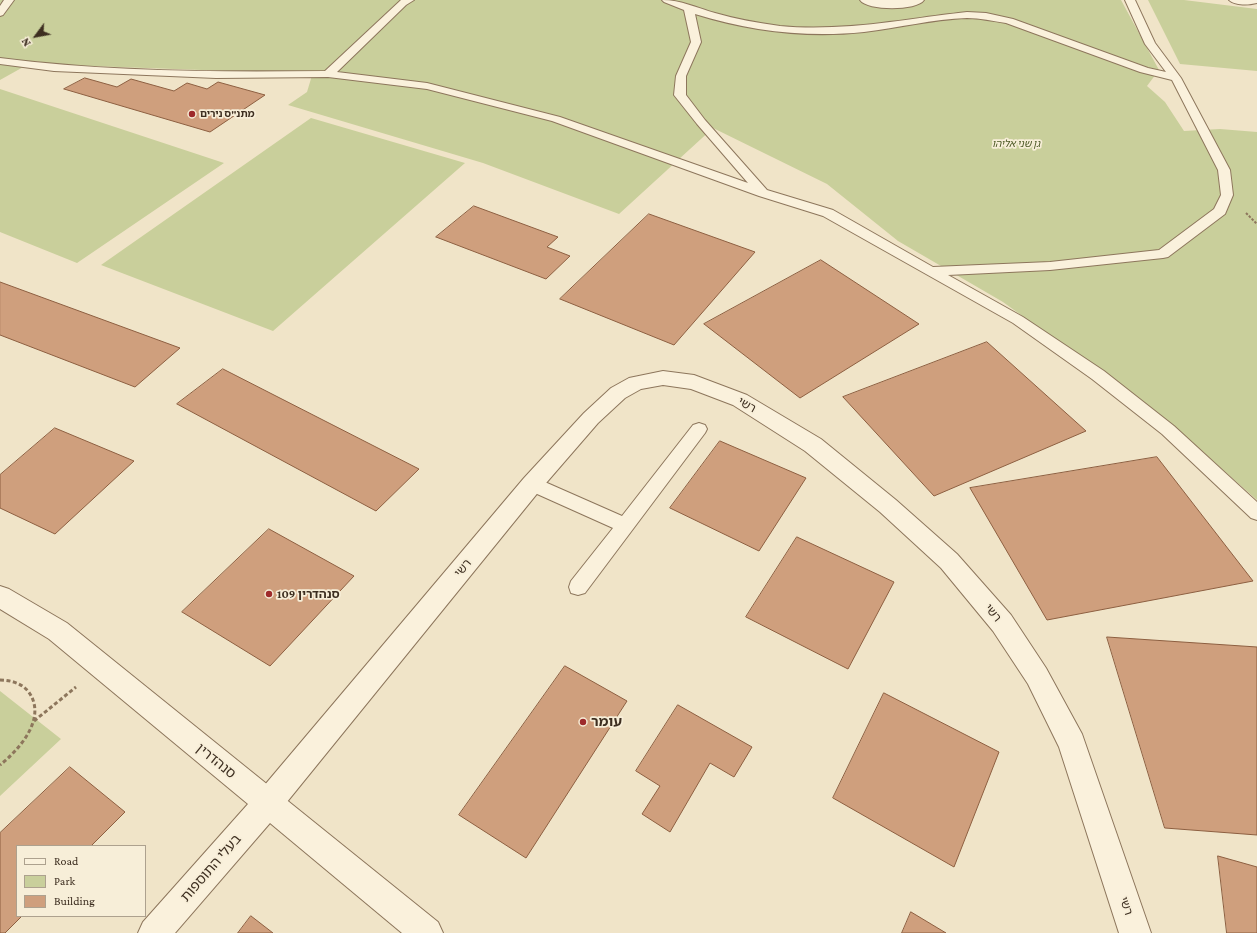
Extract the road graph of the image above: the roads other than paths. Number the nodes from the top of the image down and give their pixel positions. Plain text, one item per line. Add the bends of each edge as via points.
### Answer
1 (9, 0) edge
2 (408, 0) edge
3 (667, 0) edge
4 (866, 0) edge
5 (918, 0) edge
6 (1130, 0) edge
7 (1234, 0) edge
8 (1257, 0) edge
9 (689, 9) junction
10 (0, 13) edge
11 (0, 61) edge
12 (328, 74) junction
13 (1176, 78) junction
14 (763, 193) junction
15 (929, 271) junction
16 (699, 429) dead end
17 (532, 484) junction
18 (1257, 513) edge
19 (625, 525) junction
20 (578, 587) dead end
21 (0, 596) edge
22 (268, 803) junction
23 (154, 933) edge
24 (427, 933) edge
25 (1135, 933) edge

1 - 10 lane
2 - 12 lane
3 - 9 lane
4 - 5 street via 890,6
6 - 13 lane via 1150,44
7 - 8 lane
9 - 13 lane via 738,22 805,29 848,30 967,14 986,16 1008,21 1144,70
9 - 14 lane via 696,42 681,76 680,95
11 - 12 lane via 54,68 216,75
12 - 14 lane via 427,86 556,119
13 - 15 lane via 1224,170 1227,195 1220,211 1163,254 1050,266
14 - 15 lane via 828,213
15 - 18 lane via 1018,320 1098,375 1168,430
16 - 19 lane
17 - 19 lane
17 - 22 street, רשי
17 - 25 street, רשי via 591,418 618,393 636,383 663,378 694,382 740,400 814,445 949,561 1002,623 1037,676 1072,743
19 - 20 lane
21 - 22 street, סנהדרין via 58,631
22 - 23 street, בעלי התוספות
22 - 24 street, סנהדרין

